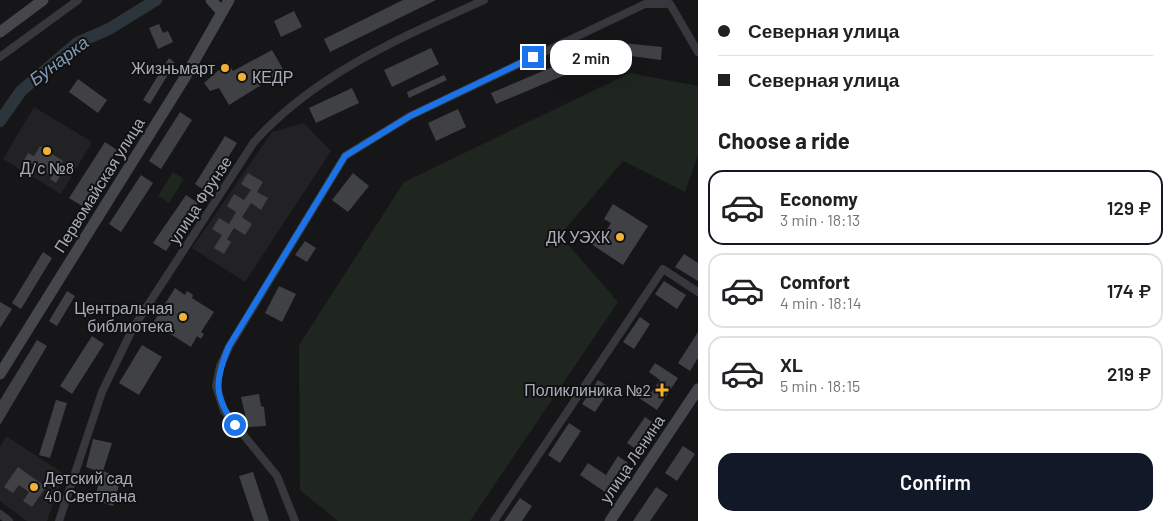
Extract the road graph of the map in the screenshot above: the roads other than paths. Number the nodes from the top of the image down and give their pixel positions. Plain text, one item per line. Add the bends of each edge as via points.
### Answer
1 (43, 0) edge
2 (78, 0) edge
3 (211, 0) edge
4 (229, 0) edge
5 (484, 0) edge
6 (221, 11) junction
7 (0, 32) edge
8 (698, 52) edge
9 (0, 57) edge
10 (698, 292) edge
11 (0, 374) edge
12 (698, 390) edge
13 (0, 514) edge
14 (9, 521) edge
15 (59, 521) edge
16 (295, 521) edge
17 (494, 521) edge
18 (610, 521) edge

1 - 7 main road
2 - 9 street
3 - 6 main road
4 - 6 main road, Первомайская улица
5 - 15 street, улица Фрунзе via 351,63 272,122 254,142 133,328 102,392
6 - 11 main road, Первомайская улица via 184,79
8 - 16 street via 670,4 645,4 410,116 345,156 229,346 216,386 224,411 277,476
10 - 17 street via 663,269
12 - 18 main road, улица Ленина
13 - 14 street

